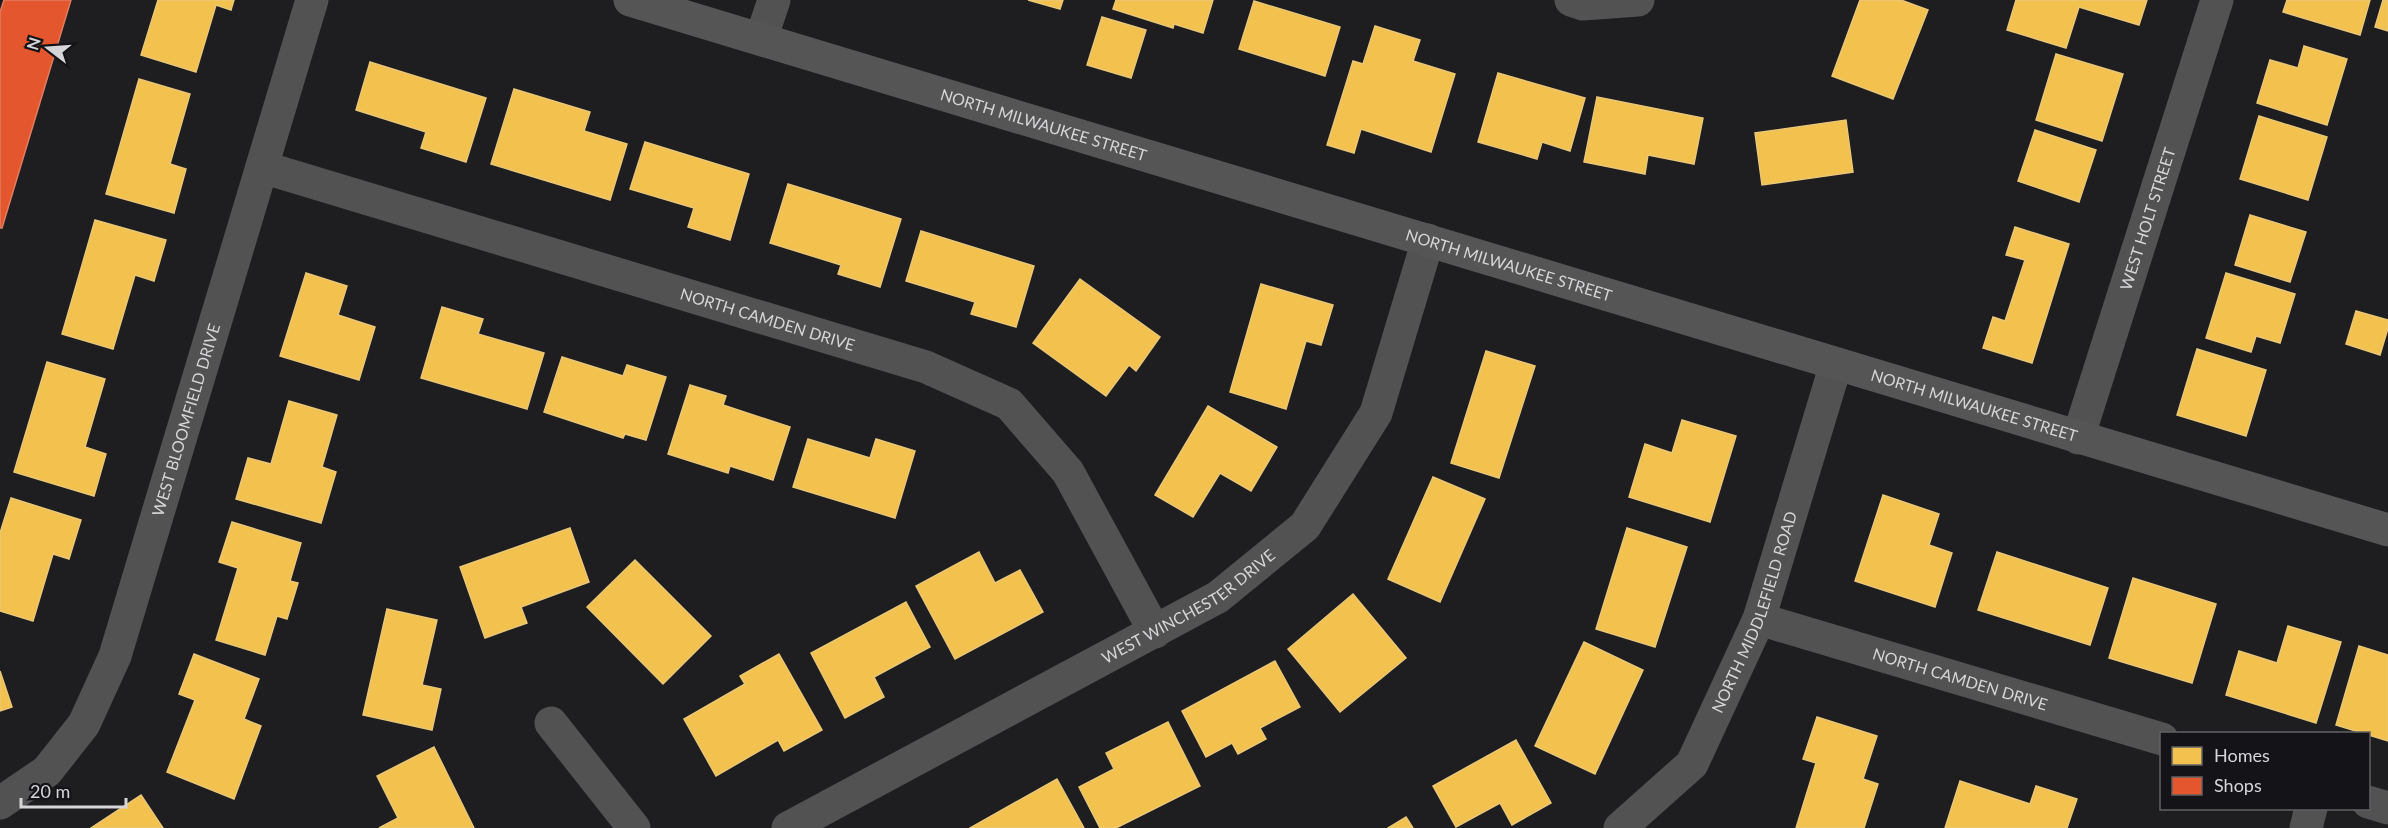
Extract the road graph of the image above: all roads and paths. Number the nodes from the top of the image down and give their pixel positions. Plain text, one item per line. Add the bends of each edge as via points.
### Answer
1 (312, 0) edge
2 (630, 0) edge
3 (774, 0) edge
4 (1571, 0) edge
5 (1638, 0) edge
6 (2217, 0) edge
7 (761, 39) junction
8 (262, 167) junction
9 (1428, 240) junction
10 (1836, 364) junction
11 (2078, 438) junction
12 (2388, 530) edge
13 (1759, 619) junction
14 (1155, 632) junction
15 (551, 723) dead end
16 (2160, 738) edge
17 (0, 802) edge
18 (2370, 803) edge
19 (2388, 808) edge
20 (2310, 810) edge
21 (633, 828) edge
22 (788, 828) edge
23 (1620, 828) edge
24 (2306, 828) edge

1 - 8 street, WEST BLOOMFIELD DRIVE
2 - 7 main road, NORTH MILWAUKEE STREET
3 - 7 street
4 - 5 street via 1583,4
6 - 11 street, WEST HOLT STREET
7 - 9 main road, NORTH MILWAUKEE STREET
8 - 14 street, NORTH CAMDEN DRIVE via 926,367 1009,404 1068,472
8 - 17 street, WEST BLOOMFIELD DRIVE via 115,656 84,724 47,771
9 - 10 main road, NORTH MILWAUKEE STREET
9 - 14 street, WEST WINCHESTER DRIVE via 1376,412 1305,526 1218,597
10 - 11 main road, NORTH MILWAUKEE STREET
10 - 13 street, NORTH MIDDLEFIELD ROAD
11 - 12 main road, NORTH MILWAUKEE STREET
13 - 16 street, NORTH CAMDEN DRIVE
13 - 23 street, NORTH MIDDLEFIELD ROAD via 1692,764
14 - 22 street, WEST WINCHESTER DRIVE
15 - 21 street
18 - 19 street
20 - 24 street

